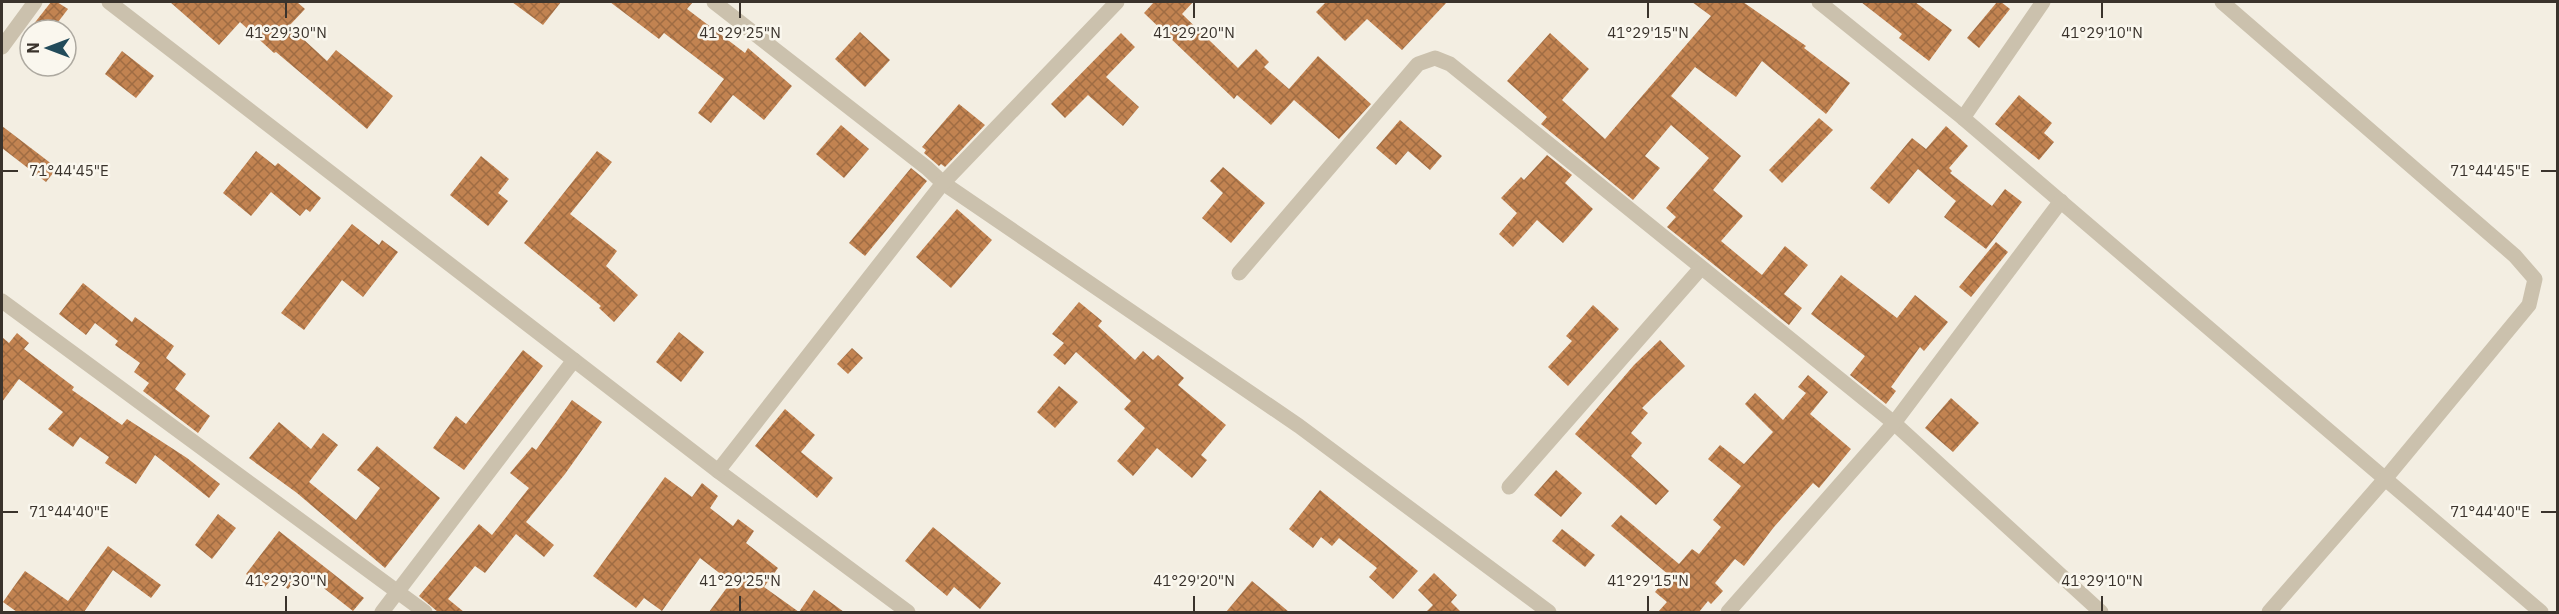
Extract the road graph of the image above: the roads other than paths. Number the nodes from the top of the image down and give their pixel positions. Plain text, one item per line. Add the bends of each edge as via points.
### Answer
1 (35, 2) edge
2 (109, 2) edge
3 (714, 2) edge
4 (1117, 2) edge
5 (1819, 2) edge
6 (2043, 2) edge
7 (2222, 2) edge
8 (2, 47) edge
9 (1963, 118) junction
10 (943, 183) junction
11 (2061, 201) junction
12 (1701, 267) junction
13 (1239, 273) dead end
14 (2, 301) edge
15 (574, 360) junction
16 (1894, 423) junction
17 (718, 471) junction
18 (2385, 479) junction
19 (1509, 488) dead end
20 (398, 590) junction
21 (382, 612) edge
22 (425, 612) edge
23 (908, 612) edge
24 (1549, 612) edge
25 (1728, 612) edge
26 (2101, 612) edge
27 (2270, 612) edge
28 (2541, 612) edge

1 - 8 street
2 - 15 street
3 - 10 street
4 - 10 street
5 - 9 street
6 - 9 street
7 - 18 street via 2515,256 2535,279 2529,305
9 - 11 street
10 - 17 street
10 - 24 street via 1299,426
11 - 16 street
11 - 18 street
12 - 13 street via 1450,64 1436,58 1418,64
12 - 16 street
12 - 19 street
14 - 20 street
15 - 17 street
15 - 20 street
16 - 25 street
16 - 26 street
17 - 23 street
18 - 27 street
18 - 28 street
20 - 21 street
20 - 22 street

